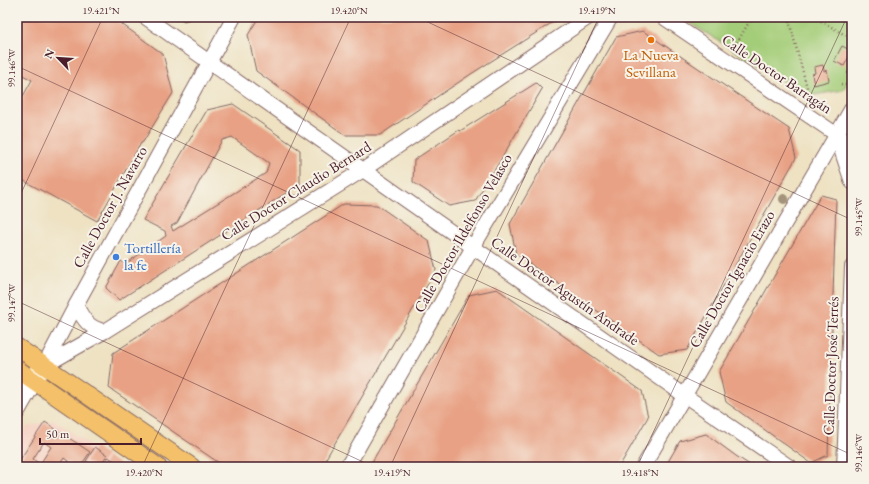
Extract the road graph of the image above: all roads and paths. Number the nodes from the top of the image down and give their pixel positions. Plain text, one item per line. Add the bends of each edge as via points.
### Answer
1 (145, 17) edge
2 (234, 17) edge
3 (588, 17) edge
4 (611, 17) edge
5 (663, 17) edge
6 (752, 17) edge
7 (788, 17) edge
8 (814, 17) edge
9 (852, 39) edge
10 (735, 46) dead end
11 (208, 62) junction
12 (847, 73) dead end
13 (852, 73) edge
14 (841, 84) dead end
15 (852, 86) edge
16 (808, 91) dead end
17 (852, 108) edge
18 (836, 134) junction
19 (852, 145) edge
20 (363, 170) junction
21 (852, 182) edge
22 (473, 248) junction
23 (852, 267) edge
24 (76, 305) junction
25 (106, 331) junction
26 (17, 347) edge
27 (44, 366) junction
28 (25, 379) edge
29 (684, 396) junction
30 (17, 413) edge
31 (158, 467) edge
32 (192, 467) edge
33 (347, 467) edge
34 (643, 467) edge
35 (790, 467) edge
36 (844, 467) edge

1 - 11 street, Calle Doctor Agustín Andrade
2 - 11 street, Calle Doctor J. Navarro
3 - 20 street, Calle Doctor Claudio Bernard
4 - 22 street, Calle Doctor Ildelfonso Velasco
5 - 18 street, Calle Doctor Barragán
6 - 10 path
7 - 16 path
8 - 9 path
11 - 20 street, Calle Doctor Agustín Andrade
11 - 24 street, Calle Doctor J. Navarro
12 - 13 path
14 - 15 path
17 - 18 street, Calle Doctor Ignacio Erazo
18 - 19 street, Calle Doctor Barragán
18 - 21 street
18 - 29 street, Calle Doctor Ignacio Erazo
20 - 22 street, Calle Doctor Agustín Andrade
20 - 25 street, Calle Doctor Claudio Bernard
22 - 29 street, Calle Doctor Agustín Andrade
22 - 33 street, Calle Doctor Ildelfonso Velasco
23 - 36 street, Calle Doctor José Terrés
24 - 25 street via 86,323 95,329
24 - 27 street, Calle Doctor J. Navarro
25 - 27 street, Calle Doctor Claudio Bernard
26 - 27 main road
27 - 28 street, Calle Doctor Claudio Bernard
27 - 32 main road
28 - 30 street
28 - 31 main road
29 - 34 street, Calle Doctor Ignacio Erazo
29 - 35 street, Calle Doctor Agustín Andrade

